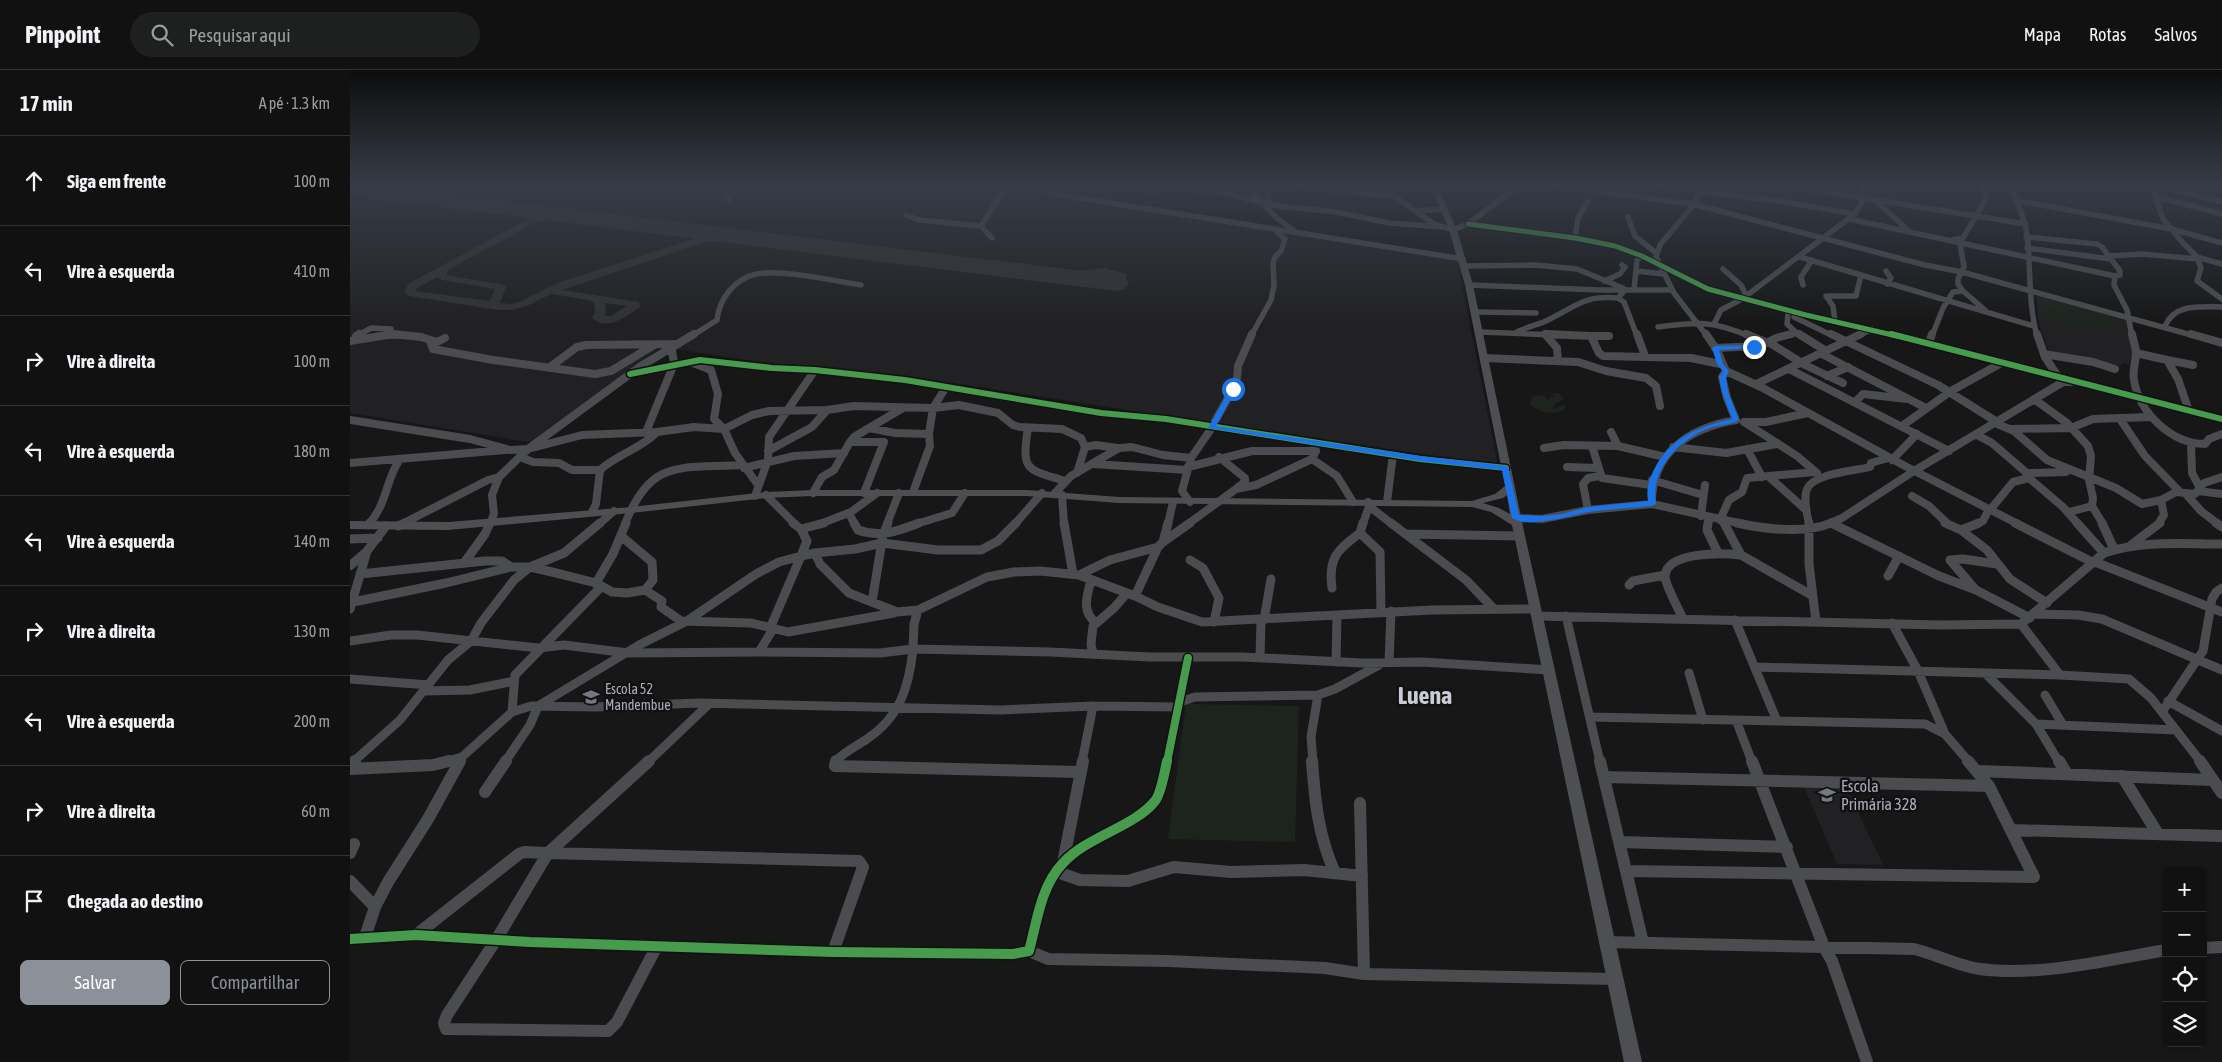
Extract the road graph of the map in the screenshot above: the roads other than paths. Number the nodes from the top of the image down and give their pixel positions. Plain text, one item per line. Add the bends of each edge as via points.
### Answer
1 (986, 232) edge
2 (1277, 232) edge
3 (1299, 232) edge
4 (1454, 232) edge
5 (1531, 232) edge
6 (1575, 232) edge
7 (1634, 232) edge
8 (1672, 232) edge
9 (1804, 232) edge
10 (1833, 232) edge
11 (1911, 232) edge
12 (1968, 232) edge
13 (2026, 232) edge
14 (2175, 232) edge
15 (2184, 232) edge
16 (992, 238) dead end
17 (1575, 238) junction
18 (1826, 238) junction
19 (2026, 238) junction
20 (1947, 240) junction
21 (2222, 243) edge
22 (1960, 244) junction
23 (2027, 248) junction
24 (1656, 253) junction
25 (1642, 256) junction
26 (1800, 257) junction
27 (2028, 257) junction
28 (2110, 258) junction
29 (2198, 258) junction
30 (1812, 260) junction
31 (1464, 263) junction
32 (1658, 264) junction
33 (2222, 264) edge
34 (1623, 268) joint
35 (1723, 269) dead end
36 (1886, 271) dead end
37 (1962, 272) junction
38 (1635, 273) junction
39 (1664, 274) junction
40 (1861, 275) junction
41 (2116, 276) junction
42 (1583, 278) dead end
43 (1604, 281) junction
44 (1887, 284) junction
45 (861, 285) dead end
46 (1470, 285) junction
47 (1803, 285) dead end
48 (1590, 289) junction
49 (1629, 290) junction
50 (1672, 290) junction
51 (1963, 291) junction
52 (2031, 291) junction
53 (1596, 297) junction
54 (1744, 297) junction
55 (1618, 298) junction
56 (2222, 299) edge
57 (1947, 301) junction
58 (1771, 307) junction
59 (2222, 307) edge
60 (1476, 312) junction
61 (1536, 313) dead end
62 (1788, 314) junction
63 (1989, 314) junction
64 (2128, 316) junction
65 (1834, 321) junction
66 (1698, 322) junction
67 (1714, 324) junction
68 (2034, 326) junction
69 (2165, 326) junction
70 (1658, 327) dead end
71 (1869, 330) junction
72 (1480, 332) junction
73 (1514, 333) junction
74 (1798, 333) junction
75 (1544, 334) junction
76 (1591, 336) junction
77 (1609, 336) dead end
78 (350, 340) edge
79 (430, 341) junction
80 (441, 341) junction
81 (1846, 342) junction
82 (1769, 343) junction
83 (1928, 343) junction
84 (2222, 343) edge
85 (678, 344) junction
86 (654, 345) junction
87 (1715, 348) junction
88 (437, 350) junction
89 (672, 350) junction
90 (1823, 352) junction
91 (2136, 353) junction
92 (1645, 356) junction
93 (2045, 357) junction
94 (1484, 358) junction
95 (2167, 360) junction
96 (1558, 361) junction
97 (686, 362) junction
98 (1801, 362) junction
99 (2003, 362) junction
100 (674, 364) junction
101 (1720, 364) junction
102 (2193, 365) dead end
103 (550, 367) junction
104 (1848, 367) junction
105 (1789, 369) junction
106 (2115, 369) dead end
107 (815, 370) junction
108 (2035, 370) junction
109 (1726, 371) junction
110 (630, 374) junction
111 (1827, 376) junction
112 (2060, 379) junction
113 (1843, 383) dead end
114 (1756, 384) junction
115 (946, 387) junction
116 (1950, 391) junction
117 (2141, 398) junction
118 (1909, 399) junction
119 (2034, 399) junction
120 (1855, 402) junction
121 (1660, 406) dead end
122 (904, 407) junction
123 (932, 408) junction
124 (1926, 408) junction
125 (786, 410) junction
126 (826, 410) junction
127 (2189, 411) junction
128 (1808, 413) junction
129 (2150, 417) junction
130 (2120, 419) junction
131 (2222, 419) edge
132 (350, 420) edge
133 (1736, 420) junction
134 (1744, 422) junction
135 (1996, 423) junction
136 (1902, 426) junction
137 (869, 428) junction
138 (1028, 428) junction
139 (1212, 428) junction
140 (2070, 428) junction
141 (724, 429) junction
142 (2010, 429) junction
143 (646, 432) junction
144 (657, 432) junction
145 (1611, 432) dead end
146 (929, 434) junction
147 (1917, 434) junction
148 (2222, 434) edge
149 (1977, 435) junction
150 (850, 442) junction
151 (1777, 444) junction
152 (2192, 444) junction
153 (1592, 446) junction
154 (1618, 446) junction
155 (1085, 447) junction
156 (1315, 447) junction
157 (1673, 447) junction
158 (1117, 448) junction
159 (1544, 448) dead end
160 (528, 449) junction
161 (1747, 449) junction
162 (510, 450) junction
163 (768, 451) junction
164 (1949, 451) junction
165 (844, 453) junction
166 (1393, 454) junction
167 (520, 457) junction
168 (1219, 457) junction
169 (1665, 457) junction
170 (1191, 458) junction
171 (400, 459) junction
172 (1312, 459) junction
173 (1890, 459) junction
174 (768, 460) junction
175 (350, 464) edge
176 (1093, 464) junction
177 (743, 467) junction
178 (1567, 467) dead end
179 (1188, 468) junction
180 (1506, 468) junction
181 (600, 470) junction
182 (1914, 471) junction
183 (2071, 471) junction
184 (1599, 472) junction
185 (1076, 473) junction
186 (1819, 474) junction
187 (2029, 476) junction
188 (499, 477) junction
189 (1765, 477) junction
190 (2089, 477) junction
191 (2222, 478) edge
192 (1065, 481) junction
193 (1652, 483) junction
194 (758, 485) junction
195 (1705, 485) dead end
196 (1510, 487) junction
197 (1236, 488) junction
198 (2199, 489) junction
199 (913, 492) junction
200 (813, 493) junction
201 (864, 493) junction
202 (876, 493) junction
203 (899, 493) junction
204 (965, 493) junction
205 (2183, 493) junction
206 (1042, 494) junction
207 (1058, 494) junction
208 (2222, 494) edge
209 (1703, 495) junction
210 (761, 496) junction
211 (1912, 496) dead end
212 (2161, 500) junction
213 (1173, 502) junction
214 (1190, 502) junction
215 (1218, 502) junction
216 (1353, 502) junction
217 (1387, 502) junction
218 (1368, 504) junction
219 (1472, 504) junction
220 (1652, 504) junction
221 (2092, 506) junction
222 (630, 510) junction
223 (1588, 510) junction
224 (1806, 510) junction
225 (1989, 510) junction
226 (614, 511) junction
227 (592, 512) junction
228 (2069, 512) junction
229 (849, 514) junction
230 (1705, 517) junction
231 (1722, 520) junction
232 (491, 521) junction
233 (1831, 523) junction
234 (350, 525) edge
235 (368, 525) junction
236 (1518, 525) junction
237 (386, 526) junction
238 (398, 526) junction
239 (2222, 527) edge
240 (801, 529) junction
241 (1810, 529) junction
242 (1962, 530) junction
243 (1360, 533) junction
244 (1406, 534) junction
245 (621, 536) junction
246 (378, 538) junction
247 (350, 539) edge
248 (883, 539) junction
249 (2222, 544) edge
250 (1161, 545) junction
251 (2131, 545) junction
252 (2114, 549) junction
253 (367, 551) junction
254 (815, 553) junction
255 (1718, 553) junction
256 (2104, 553) junction
257 (1742, 555) junction
258 (801, 556) junction
259 (1899, 556) junction
260 (1190, 560) dead end
261 (2094, 562) junction
262 (464, 563) junction
263 (1997, 564) junction
264 (350, 566) edge
265 (511, 567) junction
266 (530, 568) junction
267 (360, 574) junction
268 (1076, 575) junction
269 (1666, 575) junction
270 (1888, 576) dead end
271 (1271, 579) dead end
272 (1091, 580) junction
273 (596, 583) junction
274 (1629, 585) dead end
275 (1332, 588) dead end
276 (2222, 588) edge
277 (645, 590) junction
278 (1976, 590) junction
279 (1131, 594) junction
280 (1813, 596) junction
281 (872, 602) junction
282 (2047, 603) junction
283 (351, 605) edge
284 (2211, 607) junction
285 (1494, 609) junction
286 (918, 610) junction
287 (897, 612) junction
288 (1386, 612) junction
289 (2222, 612) edge
290 (1536, 613) junction
291 (1337, 614) junction
292 (1566, 616) junction
293 (2032, 616) junction
294 (1683, 619) junction
295 (1263, 620) junction
296 (1735, 620) junction
297 (687, 621) junction
298 (1214, 622) junction
299 (1816, 622) junction
300 (1096, 623) junction
301 (1892, 623) junction
302 (2021, 624) junction
303 (772, 628) junction
304 (350, 641) edge
305 (470, 641) junction
306 (539, 648) junction
307 (914, 649) junction
308 (759, 652) junction
309 (628, 653) junction
310 (1093, 654) junction
311 (1188, 658) junction
312 (1260, 658) junction
313 (2197, 660) junction
314 (1336, 662) junction
315 (1386, 662) junction
316 (1755, 668) junction
317 (1550, 670) junction
318 (2222, 670) edge
319 (1918, 671) junction
320 (1689, 673) dead end
321 (1985, 673) junction
322 (2060, 675) junction
323 (350, 679) edge
324 (514, 680) junction
325 (427, 688) junction
326 (1318, 695) junction
327 (2045, 695) dead end
328 (2168, 701) junction
329 (709, 704) junction
330 (1179, 704) junction
331 (538, 706) junction
332 (1093, 706) junction
333 (897, 707) junction
334 (512, 712) junction
335 (2162, 712) junction
336 (1590, 717) junction
337 (1703, 720) junction
338 (1736, 720) junction
339 (1777, 721) junction
340 (2036, 724) junction
341 (2063, 725) junction
342 (2176, 730) junction
343 (2222, 731) edge
344 (1945, 734) junction
345 (462, 757) junction
346 (350, 765) edge
347 (350, 769) edge
348 (1979, 771) junction
349 (1080, 772) junction
350 (2067, 774) junction
351 (2122, 776) junction
352 (1604, 777) junction
353 (1760, 780) junction
354 (1989, 786) junction
355 (2219, 788) edge
356 (485, 792) dead end
357 (1360, 803) dead end
358 (2011, 830) junction
359 (2158, 834) junction
360 (2222, 836) edge
361 (1620, 842) junction
362 (1787, 847) junction
363 (548, 853) junction
364 (1060, 868) junction
365 (1626, 871) junction
366 (1335, 873) junction
367 (1796, 873) junction
368 (1362, 876) junction
369 (350, 881) edge
370 (375, 907) junction
371 (416, 935) junction
372 (364, 937) junction
373 (350, 939) edge
374 (496, 940) junction
375 (1607, 942) junction
376 (1643, 943) junction
377 (657, 946) junction
378 (1824, 947) junction
379 (2222, 947) edge
380 (2207, 948) edge
381 (1029, 951) junction
382 (2162, 951) edge
383 (833, 952) junction
384 (1364, 974) junction
385 (1614, 979) junction
386 (1633, 1062) edge
387 (1867, 1062) edge

1 - 16 street
2 - 139 street via 1285,239 1273,263 1271,300 1245,347 1235,384
3 - 31 street
4 - 31 main road
5 - 17 street
6 - 17 street
7 - 24 street
8 - 24 street
9 - 18 street
10 - 18 street
11 - 20 street
12 - 20 street via 1966,237
13 - 19 street
14 - 29 street
15 - 21 street
17 - 25 street
18 - 26 street
18 - 37 street
19 - 23 street
19 - 28 street via 2097,244
20 - 22 street
22 - 27 street
22 - 37 street
23 - 27 street
23 - 28 street
24 - 32 street
25 - 32 street
25 - 38 street via 1637,260
26 - 30 street
26 - 54 street
27 - 41 street
27 - 52 street
28 - 29 street via 2125,253
28 - 41 street via 2120,271
29 - 33 street
29 - 56 street via 2201,268 2197,281
30 - 40 street
30 - 47 street via 1802,277
31 - 43 street via 1577,269
31 - 46 main road
32 - 39 street
32 - 54 street via 1708,289
34 - 38 street
34 - 43 street via 1613,279
35 - 54 street via 1740,284
36 - 44 street via 1891,278
37 - 51 street via 1958,279
37 - 52 street
38 - 39 street
38 - 49 street
39 - 50 street
40 - 44 street
40 - 65 street via 1856,296 1826,296 1833,306
41 - 64 street via 2115,287
42 - 48 street
43 - 49 street
44 - 57 street
45 - 85 street via 775,273 756,274 734,286 718,307 717,320
46 - 48 street
46 - 60 main road
48 - 49 street
48 - 53 street
49 - 50 street
49 - 55 street
50 - 66 street
51 - 57 street via 1953,292
51 - 63 street
52 - 64 street
52 - 68 street
53 - 55 street
53 - 73 street via 1582,300 1550,319
54 - 58 street
54 - 67 street via 1721,310
55 - 92 street via 1624,302
57 - 63 street
57 - 83 street
58 - 62 street
58 - 65 street
59 - 69 street via 2179,309 2169,316
60 - 61 street
60 - 72 main road
62 - 74 street via 1787,324
62 - 81 street
63 - 68 street
64 - 69 street
64 - 91 street
65 - 71 street
66 - 67 street
66 - 70 street
66 - 87 street
67 - 82 street
68 - 93 street
69 - 84 street
71 - 81 street
71 - 83 street via 1876,336 1888,334
72 - 73 street
72 - 94 main road
73 - 75 street
74 - 82 street
74 - 90 street
75 - 76 street
75 - 96 street via 1556,343
76 - 77 street
76 - 92 street via 1603,356
78 - 79 street via 390,333
78 - 80 street via 368,329 380,327 445,338
79 - 80 street
79 - 88 street via 432,348
80 - 88 street
81 - 90 street
81 - 116 street
82 - 87 street via 1754,347
82 - 98 street
83 - 99 street
85 - 86 street
85 - 89 street
86 - 103 street via 581,346
86 - 103 street via 602,374
87 - 101 street
88 - 103 street
89 - 100 street
89 - 110 street
90 - 98 street
90 - 104 street
91 - 95 street
91 - 117 street via 2134,382
92 - 101 street via 1691,358
93 - 106 street via 2093,362
93 - 108 street
93 - 112 street
94 - 96 street
94 - 180 main road
95 - 102 street
95 - 127 street via 2178,379
96 - 121 street via 1578,362 1646,378 1654,382
97 - 100 street
97 - 107 street via 707,360
97 - 141 street via 711,370 718,390 714,419
98 - 105 street
98 - 111 street
99 - 108 street
99 - 116 street
100 - 110 street
100 - 143 street
101 - 109 street
104 - 111 street
104 - 118 street
105 - 114 street
105 - 120 street
107 - 115 street
107 - 125 street
108 - 112 street
109 - 114 street
109 - 133 street via 1722,377 1725,392
110 - 160 street
111 - 113 street
112 - 117 street
112 - 119 street
114 - 128 street
115 - 123 street
115 - 139 street
116 - 124 street
116 - 135 street
117 - 127 street
117 - 129 street
118 - 120 street via 1863,394
118 - 124 street
119 - 135 street
119 - 140 street
120 - 136 street
122 - 123 street
122 - 126 street via 854,406
122 - 137 street
123 - 138 street via 959,405 984,410 1004,416 1013,425
123 - 146 street
124 - 136 street
125 - 126 street
125 - 141 street via 752,415
125 - 163 street via 769,437
126 - 163 street via 812,427
127 - 131 street
128 - 134 street via 1766,422
128 - 173 street
129 - 130 street
129 - 152 street via 2178,438
130 - 140 street via 2087,420
130 - 205 street via 2145,456
132 - 162 street
133 - 134 street
133 - 157 street via 1707,427
134 - 151 street
135 - 142 street
135 - 149 street
136 - 147 street
137 - 146 street
137 - 150 street
138 - 155 street via 1062,429 1081,438
138 - 192 street via 1024,450 1028,463 1035,473
139 - 156 street
139 - 170 street
140 - 142 street
140 - 190 street via 2091,452
141 - 144 street via 694,427
141 - 177 street
142 - 183 street via 2047,460
143 - 144 street
143 - 160 street via 593,434
144 - 181 street via 647,443
145 - 154 street
146 - 199 street via 930,446
147 - 164 street
147 - 173 street
148 - 152 street via 2205,444
149 - 164 street
149 - 187 street via 1997,447
150 - 165 street
150 - 201 street via 884,442
151 - 161 street
151 - 186 street
152 - 198 street via 2192,473
153 - 154 street
153 - 159 street
153 - 184 street
154 - 169 street
155 - 158 street
155 - 185 street
156 - 166 street
156 - 168 street via 1300,452 1262,450
156 - 172 street
157 - 161 street via 1711,451
157 - 169 street
158 - 170 street via 1132,447 1163,456
158 - 176 street
160 - 162 street
160 - 167 street
161 - 189 street
162 - 171 street
163 - 174 street
164 - 182 street
165 - 174 street
165 - 200 street via 834,470 822,477
166 - 180 street
166 - 217 street
167 - 181 street via 533,462 559,463 570,470
167 - 188 street
168 - 179 street
168 - 197 street via 1245,478 1245,482
169 - 193 street
170 - 179 street
171 - 175 street
171 - 235 street via 390,474 386,498
172 - 197 street via 1262,483
172 - 216 street via 1345,483
173 - 182 street
173 - 186 street via 1871,463 1870,467 1853,472
174 - 177 street
174 - 194 street
176 - 179 street
176 - 185 street
177 - 194 street
177 - 222 street via 702,467 661,473 644,488
178 - 184 street
179 - 214 street via 1182,492
180 - 196 main road
181 - 227 street
182 - 225 street
182 - 233 street
183 - 187 street via 2038,471
183 - 190 street
184 - 193 street via 1603,479
184 - 223 street via 1583,484
185 - 192 street
186 - 189 street via 1788,473
186 - 224 street via 1807,489
187 - 225 street via 2013,482
187 - 228 street
188 - 232 street via 492,495 494,514
188 - 238 street
189 - 224 street
189 - 231 street via 1747,478 1744,490 1729,500
190 - 212 street via 2142,504
190 - 221 street via 2094,497
191 - 198 street via 2211,480
192 - 207 street
193 - 209 street
193 - 220 street
194 - 210 street
195 - 209 street
196 - 219 main road via 1499,496
196 - 236 main road
197 - 215 street
198 - 205 street via 2194,494
198 - 208 street
199 - 203 main road
199 - 204 main road
200 - 201 main road
200 - 210 main road
201 - 202 main road
202 - 203 main road
202 - 229 street
203 - 248 street
204 - 206 main road
204 - 248 street via 949,515 925,520
205 - 212 street via 2169,494
205 - 239 street
206 - 207 main road
206 - 248 street via 1009,530 981,550 938,550
207 - 213 main road
207 - 268 street
209 - 230 street
210 - 222 main road
210 - 240 street
211 - 242 street via 1929,506 1948,525
212 - 251 street via 2164,515 2161,522
213 - 214 main road
213 - 250 street
214 - 215 main road
215 - 216 main road
215 - 250 street
216 - 218 main road
217 - 218 main road
217 - 219 main road
218 - 243 street
218 - 244 street
219 - 236 main road via 1495,510
220 - 223 street
220 - 230 street
221 - 228 street
221 - 252 street
222 - 226 main road
222 - 245 street
223 - 236 street
224 - 241 street
225 - 242 street via 1983,521
225 - 261 street
226 - 227 main road
226 - 266 street via 564,553
227 - 232 main road
228 - 256 street
229 - 240 street
229 - 248 street via 858,530
230 - 231 street
230 - 255 street via 1707,530
231 - 241 street via 1752,526
231 - 257 street
232 - 238 main road via 448,526
232 - 262 street
233 - 241 street
233 - 259 street
234 - 235 main road
235 - 237 main road
236 - 244 street
236 - 290 main road
237 - 238 main road
237 - 246 street
240 - 258 street via 807,541
241 - 280 street via 1809,564
242 - 263 street via 1987,550
243 - 275 street via 1331,560
243 - 288 street via 1380,552
244 - 285 street via 1466,580
245 - 273 street
245 - 277 street via 652,562 652,580
246 - 247 street
246 - 253 street
248 - 254 street via 855,549
248 - 281 street
249 - 251 street
250 - 268 street via 1110,560
250 - 279 street
251 - 252 street
252 - 256 street
253 - 264 street
253 - 267 street
254 - 258 street
254 - 281 street via 820,564 848,594
255 - 257 street
255 - 269 street via 1675,560
256 - 261 street
257 - 280 street
258 - 297 street via 779,562 756,574
258 - 303 street
259 - 270 street
259 - 278 street
260 - 298 street via 1203,568 1219,598
261 - 282 street
261 - 284 street
262 - 265 street via 502,562
262 - 267 street
263 - 278 street via 1950,560
263 - 282 street via 2016,583
265 - 266 street
265 - 283 street
266 - 273 street
266 - 305 street via 510,584
267 - 283 street
268 - 272 street
268 - 286 street via 1028,571 994,576
269 - 274 street via 1657,574
269 - 294 street
271 - 295 street
272 - 279 street
272 - 300 street via 1085,610 1089,619
273 - 277 street via 612,592
273 - 306 street via 599,589 595,594
276 - 284 street via 2216,592
277 - 297 street via 662,601 661,607
278 - 293 street
279 - 298 street via 1192,620
279 - 300 street
280 - 299 street
281 - 287 street
282 - 293 street
284 - 289 street
284 - 313 street via 2206,643
285 - 288 street
285 - 290 street
286 - 287 street
286 - 307 street via 914,624
287 - 303 street via 805,631 788,632
288 - 291 street
288 - 315 street
290 - 292 street
290 - 317 main road
291 - 295 street
291 - 314 street
292 - 294 street
292 - 336 street
293 - 302 street
293 - 313 street via 2078,615 2102,619
294 - 296 street
295 - 298 street
295 - 312 street
296 - 299 street
296 - 316 street
297 - 303 street via 751,623
297 - 309 street
299 - 301 street
300 - 310 street via 1091,644
301 - 302 street
301 - 319 street
302 - 322 street
303 - 308 street
304 - 305 street via 391,635
305 - 306 street
305 - 325 street via 448,660
306 - 309 street via 564,646
306 - 324 street
307 - 308 street via 880,653
307 - 310 street
307 - 333 street via 907,685
308 - 309 street
309 - 331 street
310 - 311 street
311 - 312 street
311 - 330 street
312 - 314 street
313 - 318 street
313 - 328 street
314 - 315 street
315 - 317 street
315 - 326 street
316 - 319 street
316 - 339 street
317 - 375 main road
319 - 321 street
319 - 344 street
320 - 337 street
321 - 322 street
321 - 340 street
322 - 335 street via 2130,680 2138,684
323 - 325 street
324 - 325 street via 470,690
324 - 334 street
325 - 346 street via 400,720
326 - 330 street via 1195,697
326 - 366 street via 1311,737 1315,800 1324,848
327 - 341 street
328 - 335 street
328 - 343 street
329 - 331 street
329 - 333 street
329 - 363 street
330 - 332 street
330 - 364 street via 1156,800 1135,817 1103,833
331 - 334 street
331 - 356 street via 530,725
332 - 333 street via 1001,710
332 - 349 street
333 - 349 street via 884,727 836,760 834,766
334 - 345 street
335 - 342 street
336 - 337 street
336 - 352 street
337 - 338 street
338 - 339 street
338 - 353 street
339 - 344 street via 1926,724
340 - 341 street
340 - 350 street
341 - 342 street
342 - 355 street
344 - 348 street
345 - 347 street via 433,765
345 - 370 street
348 - 350 street
348 - 354 street
349 - 364 street
350 - 351 street
351 - 355 street
351 - 359 street
352 - 353 street
352 - 361 street
353 - 354 street
353 - 362 street
354 - 358 street
357 - 368 street
358 - 359 street
358 - 367 street via 2034,877
359 - 360 street
361 - 362 street
361 - 365 street
362 - 367 street
363 - 371 street via 519,854
363 - 374 street
363 - 383 street via 859,861 863,867
364 - 366 street via 1080,880 1128,881 1174,867 1231,872 1304,870
364 - 381 street via 1046,888
365 - 367 street
365 - 376 street
366 - 368 street
367 - 378 street
368 - 384 street
369 - 370 street
370 - 372 street
371 - 372 street
371 - 374 street
372 - 373 street
374 - 377 street
374 - 377 street via 447,1015 446,1029 608,1031 614,1028
375 - 376 street
375 - 385 main road
376 - 378 street
377 - 383 street
378 - 382 street via 1914,949 1977,969 1999,971 2065,967
378 - 387 street via 1832,961
379 - 380 street
381 - 383 street via 1013,954
381 - 384 street via 1048,959 1325,968
384 - 385 street
385 - 386 main road

